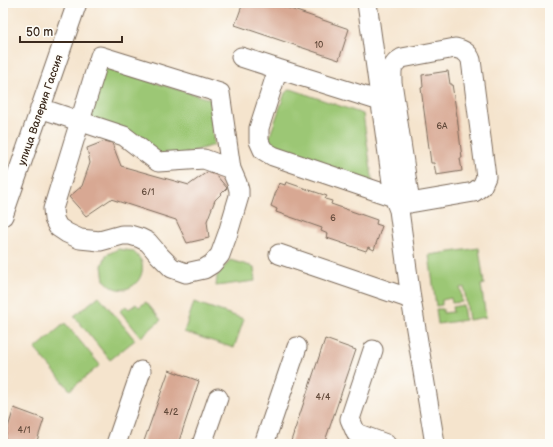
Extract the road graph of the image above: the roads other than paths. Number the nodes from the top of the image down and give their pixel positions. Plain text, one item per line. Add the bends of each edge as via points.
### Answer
1 (77, 3) edge
2 (363, 4) edge
3 (240, 57) dead end
4 (278, 69) junction
5 (380, 101) junction
6 (40, 108) junction
7 (81, 123) junction
8 (231, 169) junction
9 (401, 202) junction
10 (3, 216) edge
11 (279, 254) dead end
12 (411, 299) junction
13 (297, 347) dead end
14 (373, 350) dead end
15 (141, 372) dead end
16 (218, 398) dead end
17 (116, 444) edge
18 (202, 444) edge
19 (264, 444) edge
20 (386, 444) edge
21 (435, 444) edge

1 - 6 street, улица Валерия Гассия
2 - 5 street
3 - 4 street
4 - 5 street
4 - 9 street via 259,128 264,150 273,156
5 - 9 street
6 - 7 street
6 - 10 street, улица Валерия Гассия
7 - 8 street via 124,136 158,162 204,159
7 - 8 street via 100,56 220,93
7 - 8 street via 53,209 58,227 80,239 100,241 122,235 140,238 148,242 172,268 186,273 204,269 220,255 239,196
9 - 9 street via 474,192 482,186 486,177 470,60 468,54 462,50 455,48 402,58 392,68
9 - 12 street
11 - 12 street
12 - 21 street
13 - 19 street
14 - 20 street via 350,419 356,434
15 - 17 street
16 - 18 street

